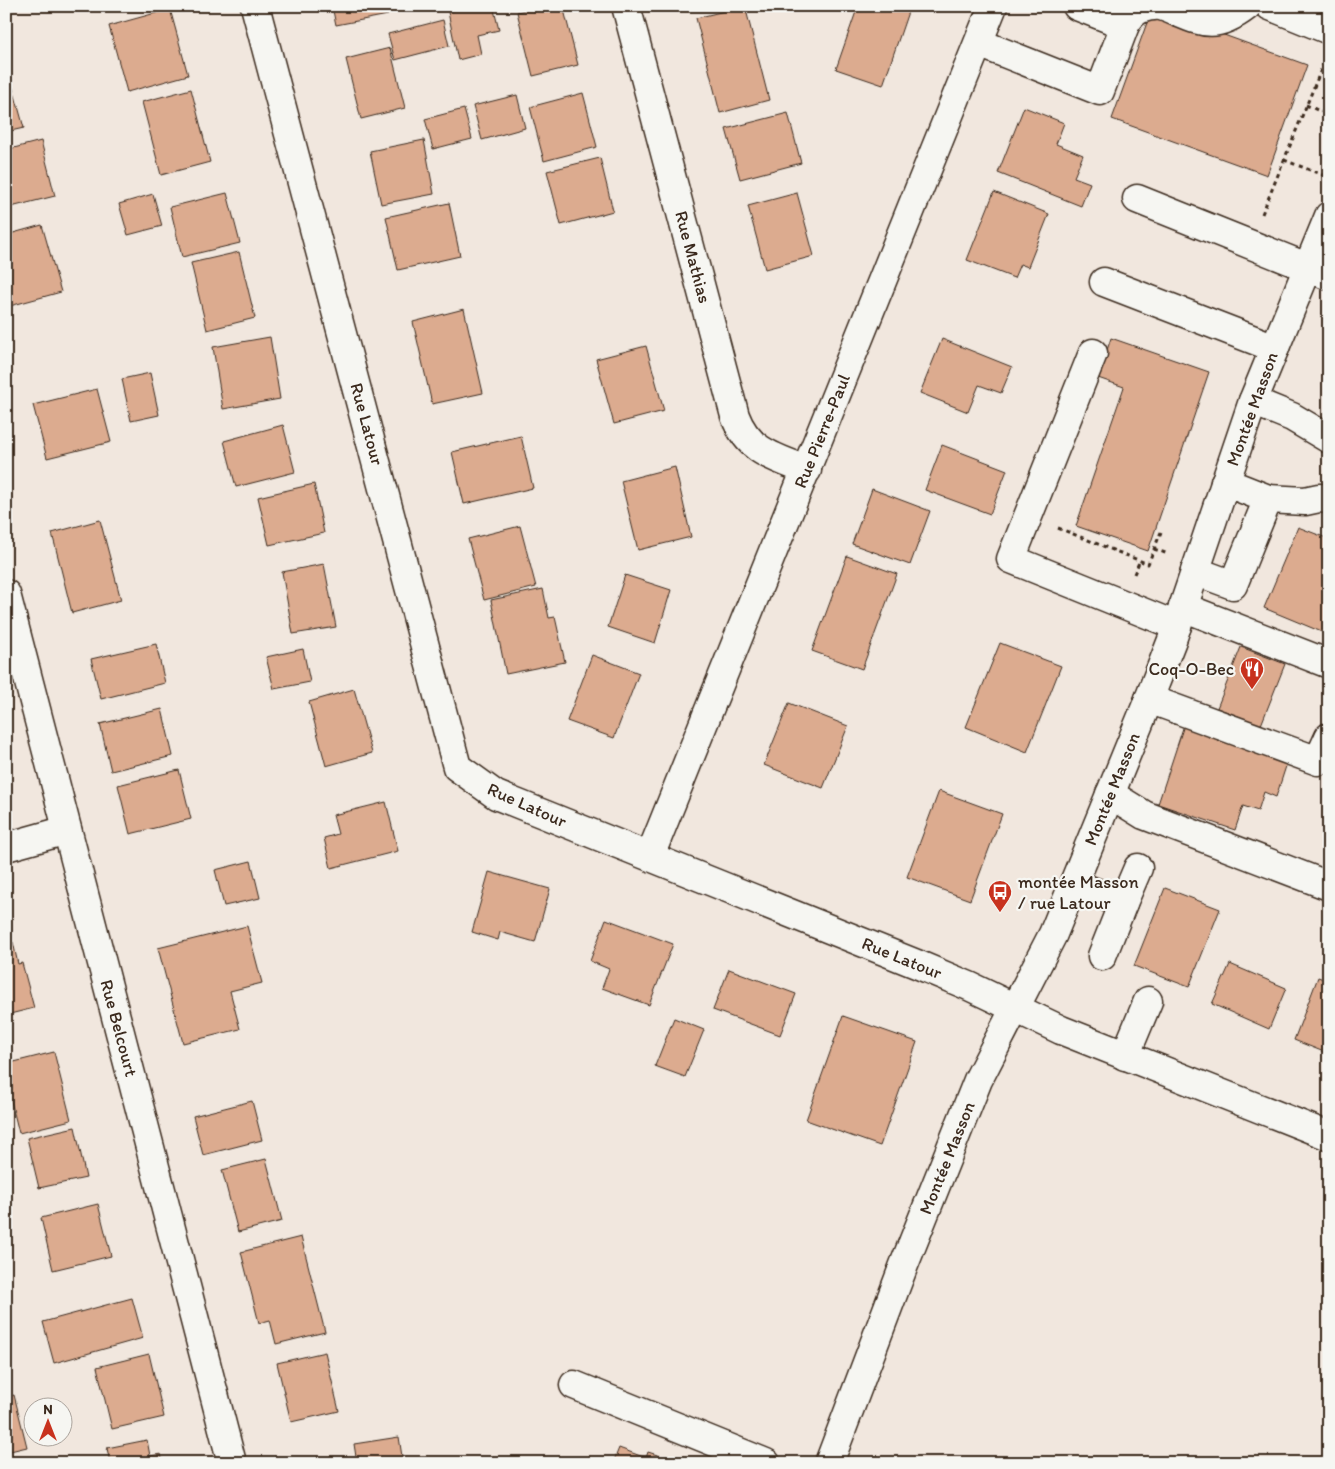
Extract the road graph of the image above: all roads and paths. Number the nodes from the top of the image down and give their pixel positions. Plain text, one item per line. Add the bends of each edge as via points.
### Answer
1 (255, 6) edge
2 (626, 6) edge
3 (993, 6) edge
4 (1078, 6) edge
5 (1154, 6) edge
6 (1161, 6) edge
7 (1247, 6) edge
8 (1270, 6) edge
9 (1125, 25) junction
10 (1329, 30) edge
11 (979, 43) junction
12 (1318, 74) dead end
13 (1306, 105) junction
14 (1329, 115) edge
15 (1284, 160) junction
16 (1322, 175) dead end
17 (1136, 199) dead end
18 (1266, 202) dead end
19 (1329, 216) edge
20 (1318, 272) edge
21 (1104, 282) dead end
22 (1275, 348) junction
23 (1093, 353) dead end
24 (1254, 401) junction
25 (1329, 439) edge
26 (807, 470) junction
27 (1225, 482) junction
28 (1268, 499) junction
29 (1329, 499) edge
30 (1052, 525) dead end
31 (1161, 532) dead end
32 (1154, 549) junction
33 (1171, 556) dead end
34 (1195, 571) junction
35 (6, 594) edge
36 (1180, 617) junction
37 (1329, 664) edge
38 (1149, 698) junction
39 (1329, 736) edge
40 (1110, 794) junction
41 (68, 830) junction
42 (6, 847) edge
43 (650, 856) junction
44 (1138, 868) dead end
45 (1074, 884) junction
46 (1329, 886) edge
47 (1124, 903) junction
48 (1102, 956) dead end
49 (1148, 1001) dead end
50 (1016, 1008) junction
51 (1126, 1056) junction
52 (1329, 1136) edge
53 (574, 1385) dead end
54 (232, 1463) edge
55 (766, 1463) edge
56 (829, 1463) edge

1 - 43 street, Rue Latour via 457,767 496,795
2 - 26 street, Rue Mathias via 737,422 748,440 760,449
3 - 11 street, Rue Pierre-Paul
4 - 9 street
5 - 9 street via 1139,9 1130,15
6 - 7 street via 1209,23 1236,15
8 - 10 street
9 - 11 street via 1100,90
11 - 26 street, Rue Pierre-Paul
12 - 13 path
13 - 14 path
13 - 15 path
15 - 16 path
15 - 18 path
17 - 20 street
19 - 20 street, Montée Masson
20 - 22 street, Montée Masson
21 - 22 street
22 - 24 street, Montée Masson
23 - 36 street via 1011,559
24 - 25 street via 1292,417
24 - 27 street, Montée Masson
26 - 43 street, Rue Pierre-Paul
27 - 28 street
27 - 34 street, Montée Masson
28 - 29 street
28 - 34 street via 1233,585
30 - 32 path via 1148,564
31 - 32 path
32 - 33 path
34 - 36 street, Montée Masson
35 - 41 street, Rue Belcourt
36 - 37 street
36 - 38 street, Montée Masson
38 - 39 street via 1318,761
38 - 40 street, Montée Masson
40 - 45 street, Montée Masson
40 - 46 street via 1144,815
41 - 42 street
41 - 54 street, Rue Belcourt
43 - 50 street, Rue Latour
44 - 47 street
45 - 47 street
45 - 50 street, Montée Masson
47 - 48 street
49 - 51 street
50 - 51 street, Rue Latour
50 - 56 street, Montée Masson via 978,1080
51 - 52 street, Rue Latour
53 - 55 street

